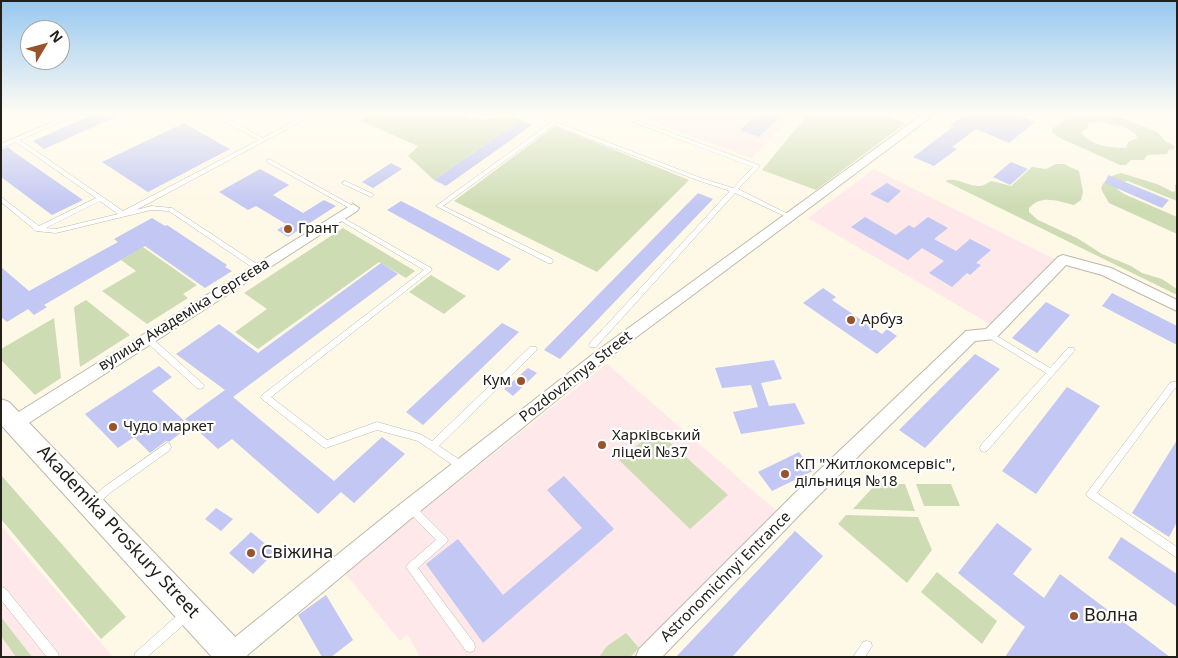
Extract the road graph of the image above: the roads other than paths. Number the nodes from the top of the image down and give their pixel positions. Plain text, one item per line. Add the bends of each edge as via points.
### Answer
1 (24, 145) edge
2 (254, 145) edge
3 (523, 145) edge
4 (610, 145) edge
5 (699, 145) edge
6 (889, 145) edge
7 (269, 161) dead end
8 (345, 183) dead end
9 (734, 190) junction
10 (370, 195) dead end
11 (101, 198) junction
12 (1, 199) edge
13 (353, 208) joint
14 (123, 214) junction
15 (791, 217) junction
16 (338, 218) junction
17 (38, 229) junction
18 (550, 261) dead end
19 (258, 268) junction
20 (1177, 306) edge
21 (990, 335) junction
22 (147, 338) junction
23 (593, 345) dead end
24 (533, 349) dead end
25 (1072, 350) dead end
26 (1051, 372) junction
27 (1177, 385) edge
28 (200, 386) dead end
29 (8, 416) edge
30 (433, 446) junction
31 (168, 447) dead end
32 (984, 448) dead end
33 (461, 469) junction
34 (92, 505) junction
35 (410, 508) junction
36 (1177, 553) edge
37 (1, 592) edge
38 (191, 611) junction
39 (867, 646) dead end
40 (470, 647) dead end
41 (233, 655) edge
42 (54, 657) edge
43 (139, 657) edge
44 (647, 657) edge
45 (858, 657) edge

1 - 11 lane
2 - 14 lane
3 - 18 lane via 440,206
4 - 9 lane
5 - 9 lane via 757,166
6 - 15 street, Pozdovzhnya Street
7 - 13 lane
8 - 10 lane
9 - 15 lane
9 - 23 lane
11 - 14 lane
11 - 17 lane
12 - 17 lane
13 - 16 street, вулиця Академіка Сергєєва
14 - 17 lane via 56,231
14 - 19 lane via 151,208 170,209
15 - 33 street, Pozdovzhnya Street via 602,355
16 - 19 street, вулиця Академіка Сергєєва
16 - 30 lane via 429,270 265,397 326,444 377,426 420,438
19 - 22 street, вулиця Академіка Сергєєва
20 - 21 street via 1106,271 1063,260
21 - 26 lane
21 - 44 street, Astronomichnyi Entrance via 971,335 803,498
22 - 28 lane
22 - 29 street, вулиця Академіка Сергєєва
24 - 30 lane
25 - 26 lane
26 - 32 lane
27 - 36 lane via 1173,384 1091,494
29 - 34 street, Akademika Proskury Street
30 - 33 lane
31 - 34 lane via 107,490
33 - 35 street, Pozdovzhnya Street
34 - 38 street, Akademika Proskury Street
35 - 40 lane via 443,540 411,567
35 - 41 street, Pozdovzhnya Street
37 - 42 lane
38 - 41 street, Akademika Proskury Street
38 - 43 lane
39 - 45 lane

